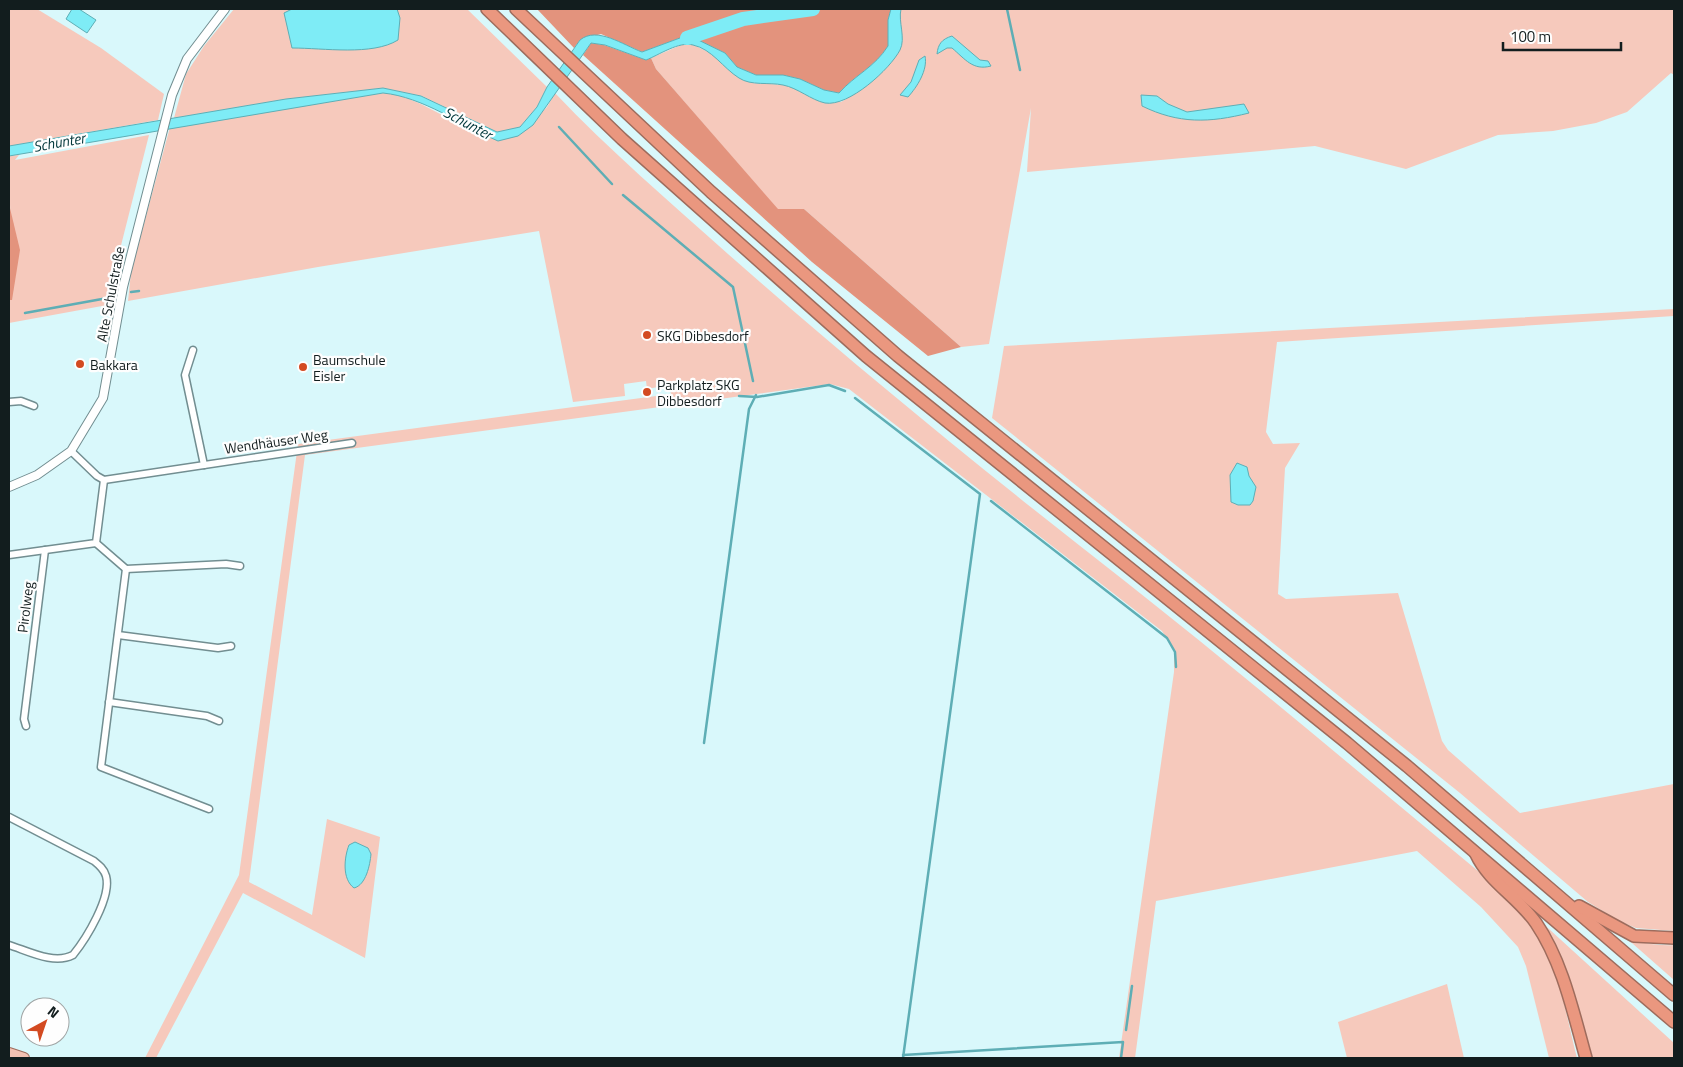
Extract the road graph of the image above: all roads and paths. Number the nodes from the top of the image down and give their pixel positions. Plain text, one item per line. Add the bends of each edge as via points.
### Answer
1 (225, 9) edge
2 (487, 9) edge
3 (516, 9) edge
4 (192, 350) dead end
5 (9, 402) edge
6 (34, 406) dead end
7 (352, 443) dead end
8 (71, 451) junction
9 (204, 465) junction
10 (104, 480) junction
11 (9, 488) edge
12 (96, 543) junction
13 (45, 550) junction
14 (9, 555) edge
15 (240, 566) dead end
16 (126, 569) junction
17 (118, 635) junction
18 (231, 646) dead end
19 (110, 702) junction
20 (219, 721) dead end
21 (26, 726) dead end
22 (209, 809) dead end
23 (9, 817) edge
24 (1475, 850) junction
25 (1563, 899) junction
26 (1674, 938) edge
27 (9, 945) edge
28 (1674, 995) edge
29 (1674, 1022) edge
30 (9, 1053) edge
31 (24, 1058) edge
32 (1586, 1058) edge

1 - 8 street, Alte Schulstraße via 185,64 168,108 123,287 102,398
2 - 24 highway via 622,139 866,356
3 - 25 highway via 792,265 898,356 1384,748
4 - 9 street via 185,375
5 - 6 street via 21,401
7 - 9 street, Wendhäuser Weg
8 - 10 street
8 - 11 street, Alte Schulstraße via 36,475
9 - 10 street, Wendhäuser Weg
10 - 12 street
12 - 13 street
12 - 16 street
13 - 14 street
13 - 21 street, Pirolweg via 24,719
15 - 16 street
16 - 17 street
17 - 18 street via 218,648
17 - 19 street
19 - 20 street via 207,716
19 - 22 street via 101,767
23 - 27 street via 94,861 106,875 108,884 103,904 73,955 52,958
24 - 29 highway
24 - 32 highway via 1484,869 1516,899 1547,941 1564,979
25 - 26 highway via 1634,936
25 - 28 highway
30 - 31 main road

